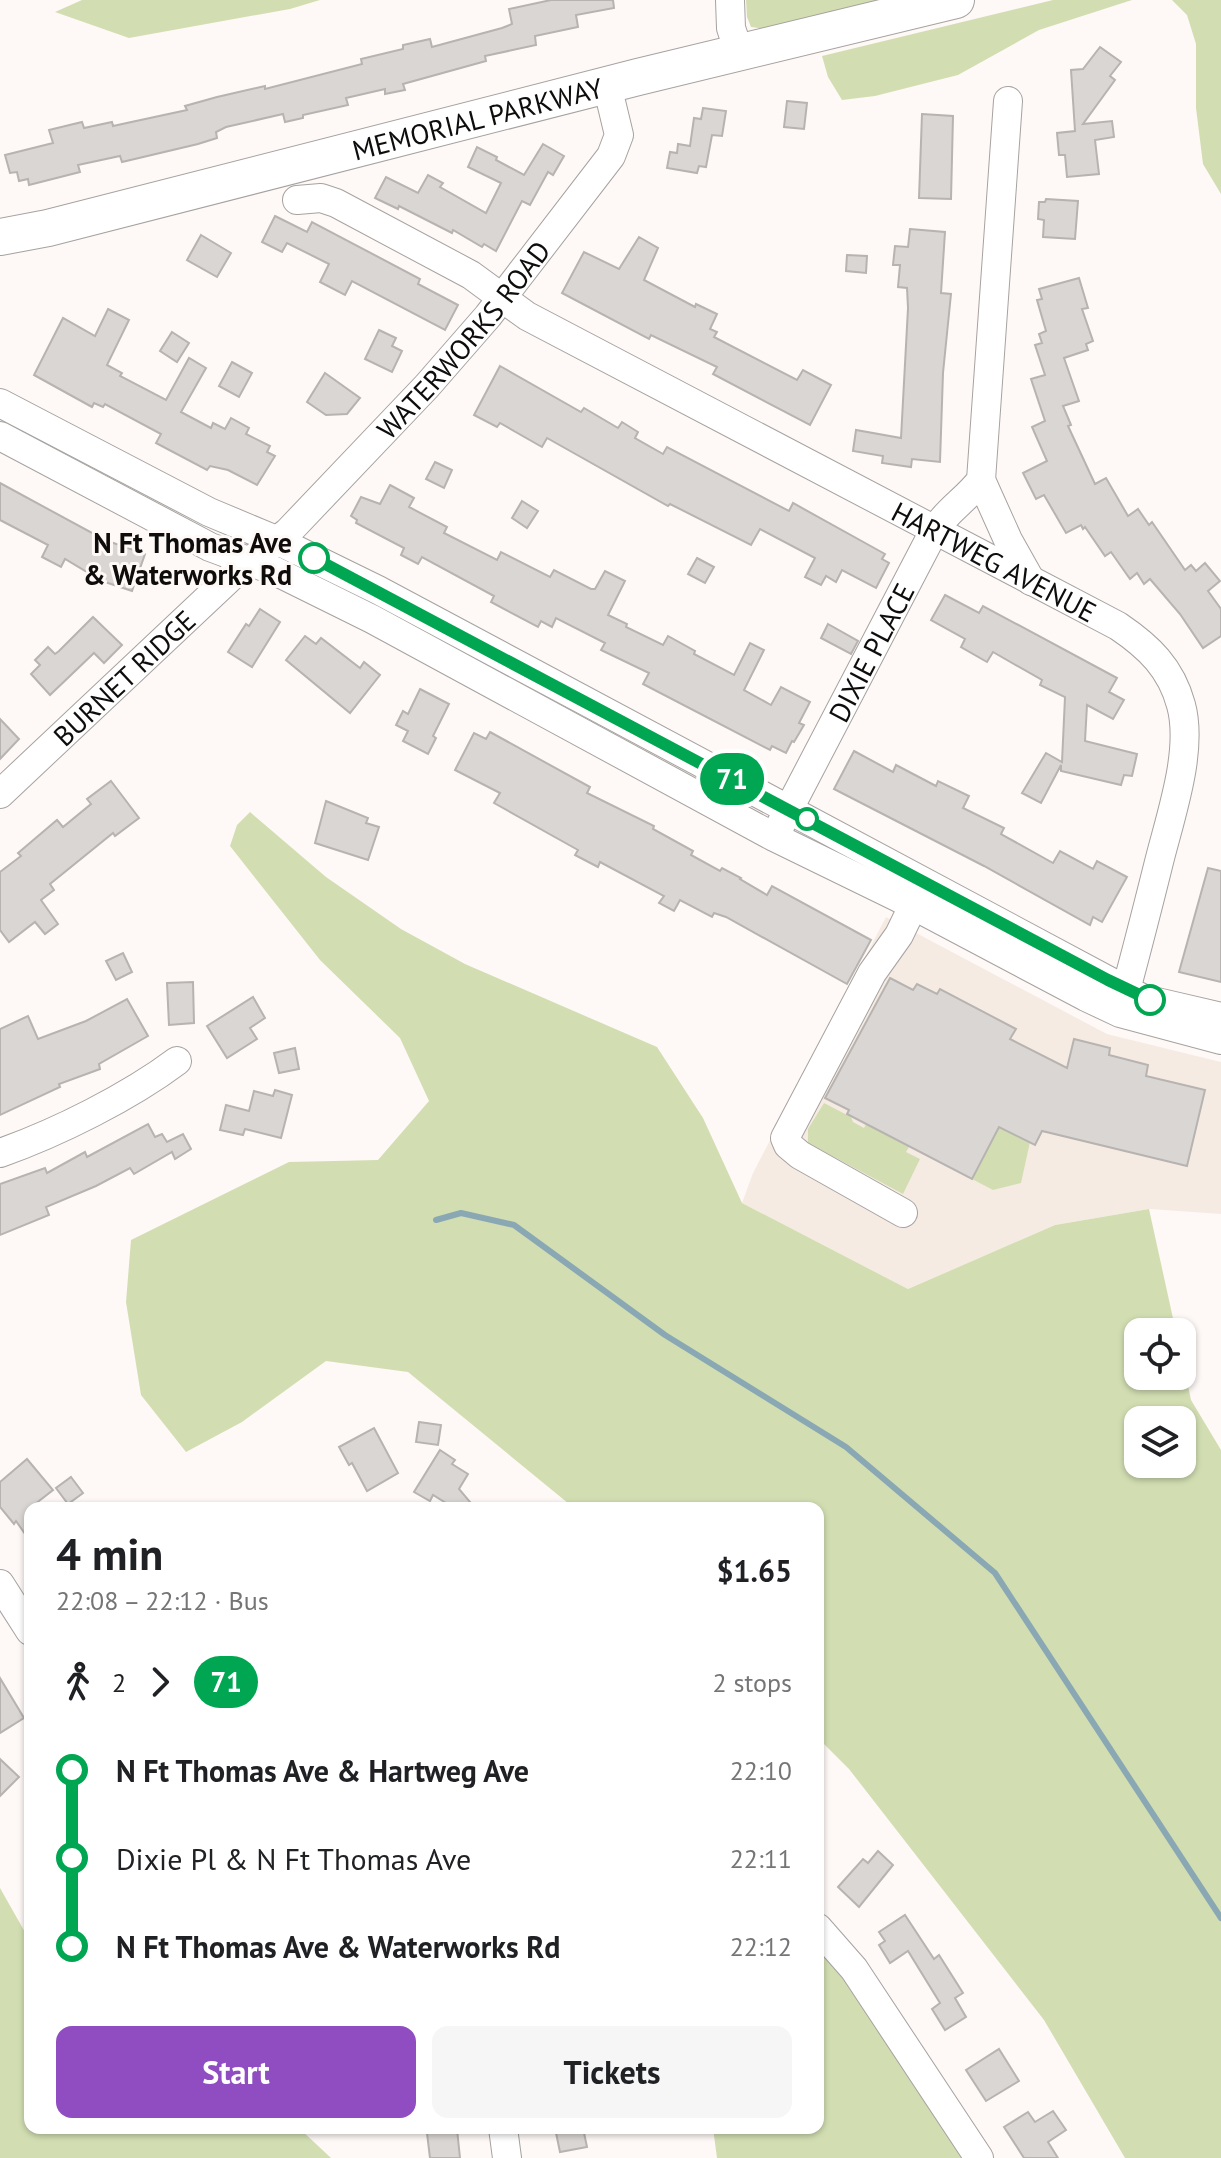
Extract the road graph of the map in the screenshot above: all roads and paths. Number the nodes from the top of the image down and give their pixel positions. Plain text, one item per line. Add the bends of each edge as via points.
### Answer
1 (730, 0) edge
2 (956, 0) edge
3 (739, 52) junction
4 (607, 85) junction
5 (1008, 101) dead end
6 (297, 200) dead end
7 (0, 237) edge
8 (501, 298) junction
9 (0, 403) edge
10 (0, 436) edge
11 (981, 480) junction
12 (934, 531) junction
13 (276, 540) junction
14 (248, 562) junction
15 (1031, 582) junction
16 (0, 794) edge
17 (788, 809) junction
18 (774, 837) junction
19 (913, 906) junction
20 (1123, 1002) junction
21 (1221, 1017) edge
22 (1221, 1040) edge
23 (177, 1061) dead end
24 (0, 1153) edge
25 (903, 1213) dead end
26 (0, 1584) edge
27 (24, 1622) edge
28 (824, 1935) edge
29 (504, 2134) edge
30 (507, 2158) edge
31 (979, 2158) edge

1 - 3 street
2 - 3 main road, MEMORIAL PARKWAY
3 - 4 main road, MEMORIAL PARKWAY
4 - 7 main road, MEMORIAL PARKWAY
4 - 8 street, WATERWORKS ROAD via 619,135 611,156
5 - 11 street
6 - 8 street, HARTWEG AVENUE via 336,203 471,275
8 - 12 street, HARTWEG AVENUE
8 - 13 street, WATERWORKS ROAD via 427,386
9 - 13 street via 209,512
10 - 14 street
11 - 12 street, DIXIE PLACE
11 - 15 street
12 - 15 street, HARTWEG AVENUE
12 - 17 street, DIXIE PLACE
13 - 14 street, WATERWORKS ROAD
13 - 17 street
14 - 16 street, BURNET RIDGE
14 - 18 street via 372,619
15 - 20 street, HARTWEG AVENUE via 1138,639 1161,663 1182,707 1184,741 1177,787
17 - 18 street, DIXIE PLACE
17 - 20 street
18 - 19 street
19 - 20 street via 1035,972
19 - 25 street via 785,1138 800,1155
20 - 21 street via 1144,999
20 - 22 street
23 - 24 street via 85,1115
26 - 27 street
28 - 31 street via 854,1969
29 - 30 street

